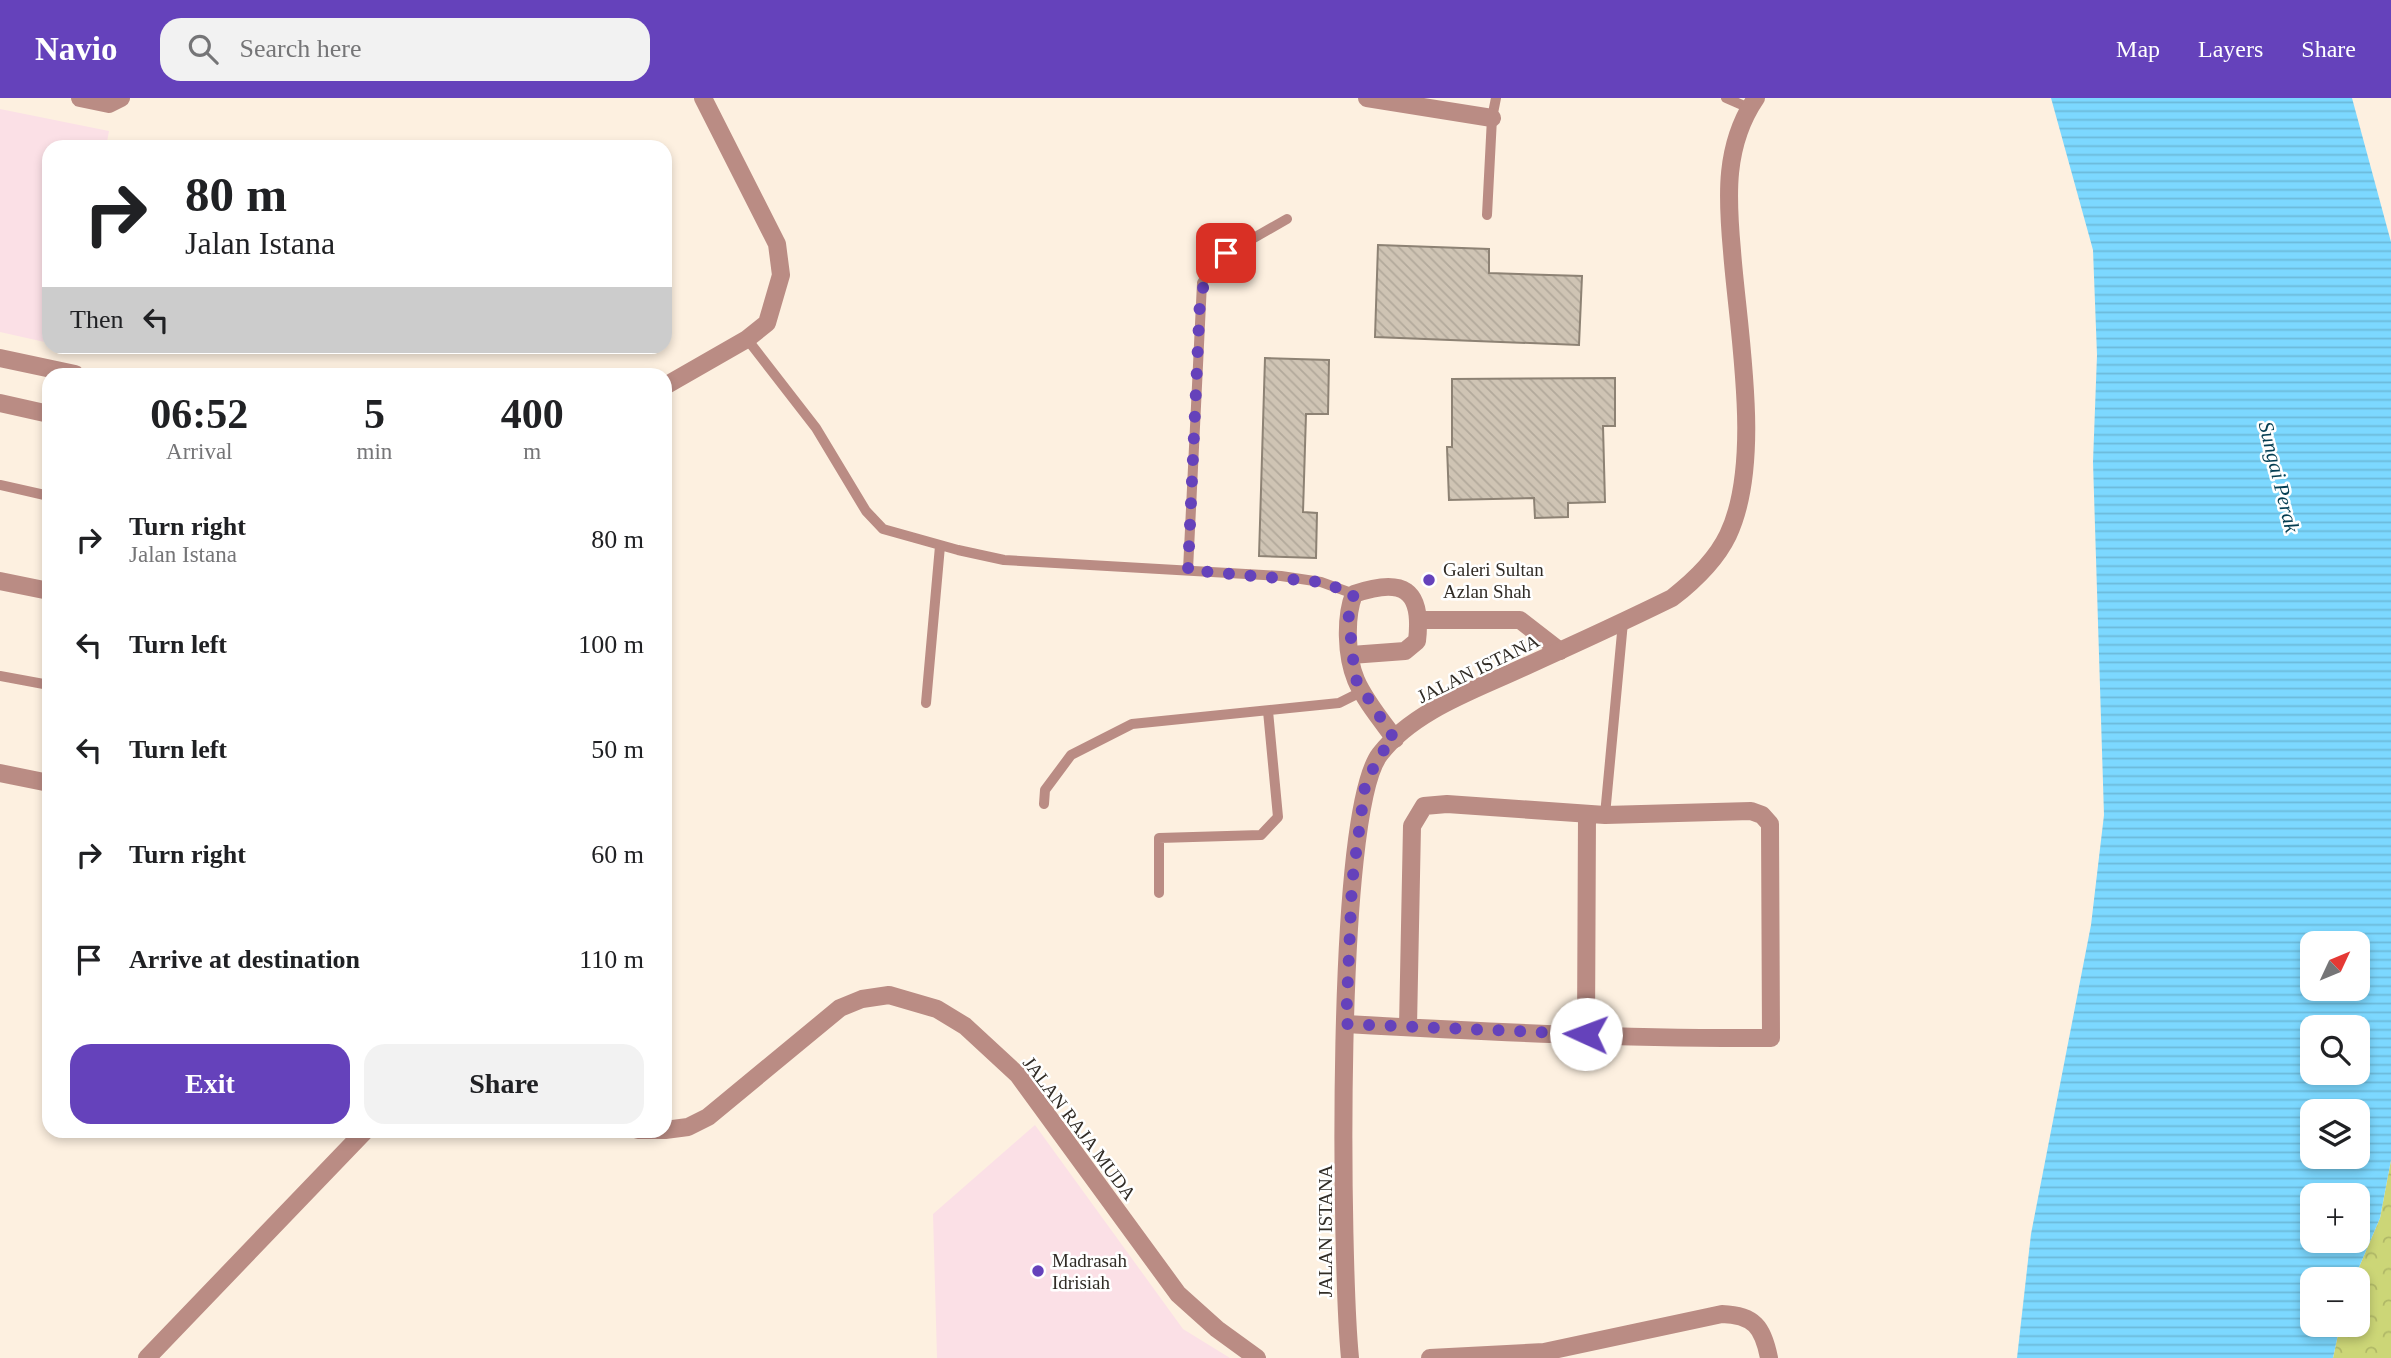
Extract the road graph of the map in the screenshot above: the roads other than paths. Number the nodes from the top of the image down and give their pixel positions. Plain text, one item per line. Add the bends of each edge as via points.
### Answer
1 (80, 98) edge
2 (121, 98) edge
3 (703, 98) edge
4 (1367, 98) edge
5 (1496, 98) edge
6 (1726, 98) edge
7 (1752, 103) edge
8 (1492, 118) junction
9 (1487, 215) dead end
10 (1287, 219) dead end
11 (747, 339) junction
12 (0, 358) edge
13 (47, 368) edge
14 (672, 382) edge
15 (0, 403) edge
16 (42, 412) edge
17 (0, 485) edge
18 (42, 494) edge
19 (940, 546) junction
20 (1188, 570) junction
21 (0, 581) edge
22 (42, 590) edge
23 (1354, 594) junction
24 (1419, 620) junction
25 (1623, 622) junction
26 (1560, 651) junction
27 (1351, 655) junction
28 (0, 676) edge
29 (42, 684) edge
30 (1363, 691) junction
31 (926, 703) dead end
32 (1268, 711) junction
33 (1395, 740) junction
34 (0, 773) edge
35 (42, 782) edge
36 (1044, 804) dead end
37 (1596, 814) junction
38 (1159, 893) dead end
39 (1346, 1024) junction
40 (1408, 1027) junction
41 (1586, 1034) junction
42 (672, 1129) edge
43 (358, 1138) edge
44 (147, 1358) edge
45 (1257, 1358) edge
46 (1350, 1358) edge
47 (1430, 1358) edge
48 (1769, 1358) edge

1 - 2 street via 109,104
3 - 11 street via 777,244 781,275 776,301 767,323
4 - 8 street
5 - 8 lane
6 - 7 lane
7 - 25 street, JALAN ISTANA via 1732,151 1727,193 1746,418 1738,506 1728,536 1694,581 1672,598
8 - 9 lane
10 - 20 lane via 1217,260 1202,283
11 - 14 street
11 - 19 lane via 816,428 866,511 883,529
12 - 13 street
15 - 16 street
17 - 18 lane
19 - 20 lane via 1004,559
19 - 31 lane
20 - 23 lane via 1321,582
21 - 22 street
23 - 24 street via 1371,588 1401,588 1414,597
23 - 27 street via 1348,609
24 - 26 street via 1520,620
24 - 27 street via 1417,641 1405,651
25 - 26 street, JALAN ISTANA
25 - 37 lane
26 - 33 street, JALAN ISTANA via 1433,710
27 - 30 street
28 - 29 lane
30 - 32 lane via 1339,703
30 - 33 street
32 - 36 lane via 1132,724 1071,755 1045,790
32 - 38 lane via 1278,817 1261,835 1159,838
33 - 39 street, JALAN ISTANA via 1380,754 1365,786 1352,883
34 - 35 street
37 - 40 street via 1424,806 1412,826
37 - 41 street
37 - 41 street via 1751,811 1770,824 1771,1038
39 - 40 street
39 - 46 street, JALAN ISTANA
40 - 41 street
42 - 45 street, JALAN RAJA MUDA via 708,1117 840,1008 889,995 937,1009 965,1026 1017,1075 1178,1294
43 - 44 street
47 - 48 street via 1544,1352 1722,1314 1740,1315 1756,1324 1765,1337

